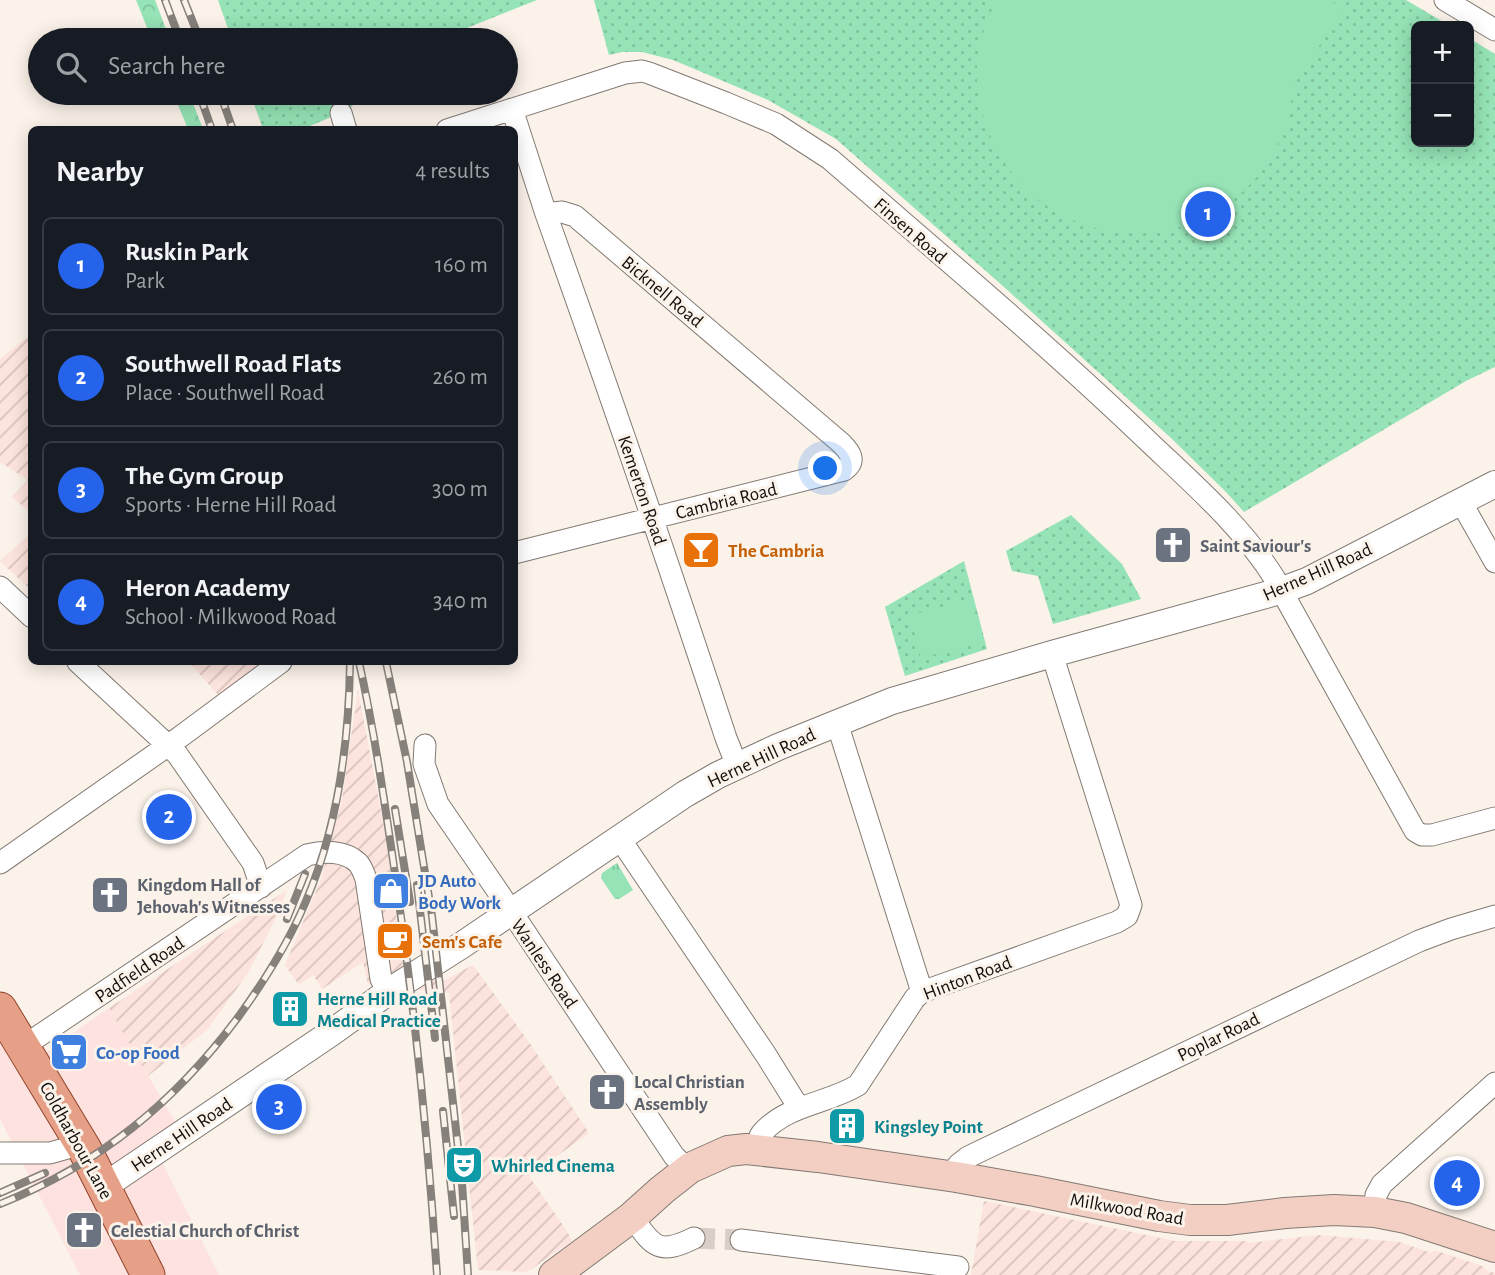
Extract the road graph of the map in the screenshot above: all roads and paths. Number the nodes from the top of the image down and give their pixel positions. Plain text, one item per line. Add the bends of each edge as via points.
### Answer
1 (1445, 0) edge
2 (1495, 30) edge
3 (512, 109) junction
4 (459, 126) edge
5 (518, 126) edge
6 (518, 128) edge
7 (546, 214) junction
8 (852, 461) joint
9 (1495, 484) edge
10 (1461, 502) junction
11 (653, 518) junction
12 (518, 552) edge
13 (1495, 562) edge
14 (0, 587) edge
15 (1280, 591) junction
16 (28, 613) edge
17 (1052, 654) junction
18 (81, 665) edge
19 (277, 665) edge
20 (837, 723) junction
21 (168, 745) junction
22 (425, 745) dead end
23 (737, 766) junction
24 (1495, 818) edge
25 (620, 839) junction
26 (0, 863) edge
27 (261, 887) junction
28 (511, 911) junction
29 (1495, 916) edge
30 (388, 992) junction
31 (922, 992) junction
32 (0, 1009) edge
33 (23, 1046) junction
34 (1495, 1083) edge
35 (799, 1108) junction
36 (82, 1144) junction
37 (758, 1150) junction
38 (0, 1153) edge
39 (690, 1168) junction
40 (956, 1177) junction
41 (103, 1187) junction
42 (1375, 1212) junction
43 (632, 1217) junction
44 (694, 1238) tunnel mouth
45 (741, 1240) tunnel mouth
46 (1495, 1247) edge
47 (958, 1267) dead end
48 (148, 1275) edge
49 (554, 1275) edge

1 - 2 street
3 - 4 street, Finsen Road
3 - 5 street
3 - 15 street, Finsen Road via 642,71 776,124 808,144 1121,415 1239,532
6 - 7 street
7 - 8 street, Bicknell Road via 575,216 841,443
7 - 11 street, Kemerton Road
8 - 11 street, Cambria Road via 844,470
9 - 10 street, Herne Hill Road
10 - 13 street
10 - 15 street, Herne Hill Road
11 - 12 street, Cambria Road
11 - 23 street, Kemerton Road
14 - 16 street
15 - 17 street, Herne Hill Road
15 - 24 street, Finsen Road via 1415,831 1432,835
17 - 20 street, Herne Hill Road via 892,701
17 - 31 street, Hinton Road via 1130,910 1117,922
18 - 21 street
19 - 21 street
20 - 23 street, Herne Hill Road
20 - 31 street
21 - 26 street
21 - 27 street via 253,863
22 - 28 street, Wanless Road via 424,764 438,804
23 - 25 street, Herne Hill Road via 685,794
25 - 28 street, Herne Hill Road
25 - 35 street
27 - 30 street, Padfield Road via 307,855 333,852 359,864 366,879 381,979
27 - 33 street, Padfield Road
28 - 30 street, Herne Hill Road
28 - 39 street, Wanless Road via 674,1156
29 - 40 street, Poplar Road via 1419,941 1012,1135 968,1157 958,1165
30 - 41 street, Herne Hill Road
31 - 35 street, Hinton Road via 858,1084
32 - 33 main road, Coldharbour Lane
33 - 36 main road, Coldharbour Lane
34 - 42 street via 1382,1184
35 - 37 street, Hinton Road via 769,1126 760,1136
36 - 38 street via 50,1153
36 - 41 main road, Coldharbour Lane
37 - 39 main road via 728,1151
37 - 40 main road, Milkwood Road
39 - 43 main road
40 - 42 main road, Milkwood Road via 1190,1220 1334,1210
41 - 48 main road, Coldharbour Lane
42 - 46 main road, Milkwood Road
43 - 44 street via 651,1242 661,1247
43 - 49 main road
45 - 47 street

